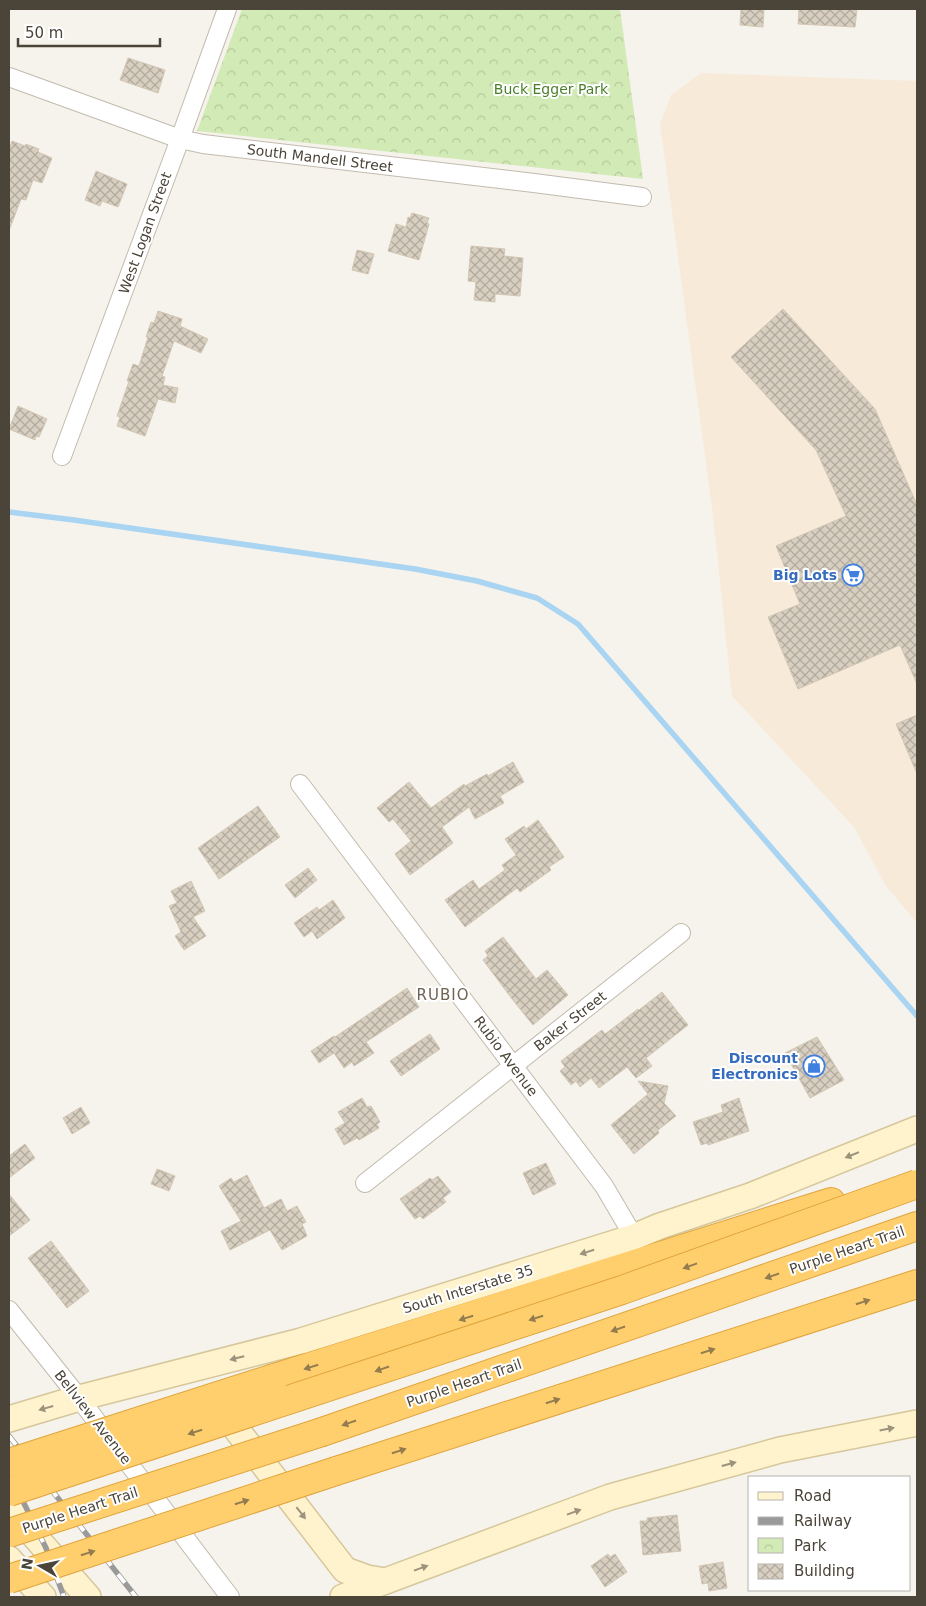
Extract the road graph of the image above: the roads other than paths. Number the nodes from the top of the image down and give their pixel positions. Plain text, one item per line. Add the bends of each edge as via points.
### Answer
1 (227, 9) edge
2 (9, 77) edge
3 (180, 139) junction
4 (642, 198) dead end
5 (62, 456) dead end
6 (300, 784) dead end
7 (681, 933) dead end
8 (513, 1066) junction
9 (917, 1129) edge
10 (917, 1180) edge
11 (365, 1183) dead end
12 (917, 1184) edge
13 (917, 1226) edge
14 (634, 1237) junction
15 (917, 1284) edge
16 (9, 1310) edge
17 (301, 1341) junction
18 (79, 1398) junction
19 (9, 1419) edge
20 (917, 1423) edge
21 (9, 1463) edge
22 (9, 1492) edge
23 (9, 1507) edge
24 (9, 1533) edge
25 (9, 1559) edge
26 (9, 1580) edge
27 (386, 1581) junction
28 (43, 1597) edge
29 (88, 1597) edge
30 (230, 1597) edge
31 (343, 1597) edge

1 - 3 street, West Logan Street
2 - 3 street, South Mandell Street
3 - 4 street, South Mandell Street
3 - 5 street, West Logan Street
6 - 8 street, Rubio Avenue
7 - 8 street, Baker Street
8 - 11 street, Baker Street
8 - 14 street, Rubio Avenue via 604,1186
9 -> 14 main road, South Interstate 35 via 750,1196
10 -> 21 highway, bridge via 831,1202
12 -> 22 highway, bridge via 622,1290
13 -> 24 highway, Purple Heart Trail, bridge via 322,1432
14 -> 17 main road, South Interstate 35
26 -> 15 highway, bridge
16 - 18 street, Bellview Avenue
17 -> 18 main road, South Interstate 35
17 -> 27 main road via 253,1377 238,1395 234,1413 237,1430 346,1570
18 -> 19 main road, South Interstate 35
18 - 30 street, Bellview Avenue
27 -> 20 main road via 610,1497 780,1450
23 - 29 main road
25 - 28 main road
27 - 31 main road

